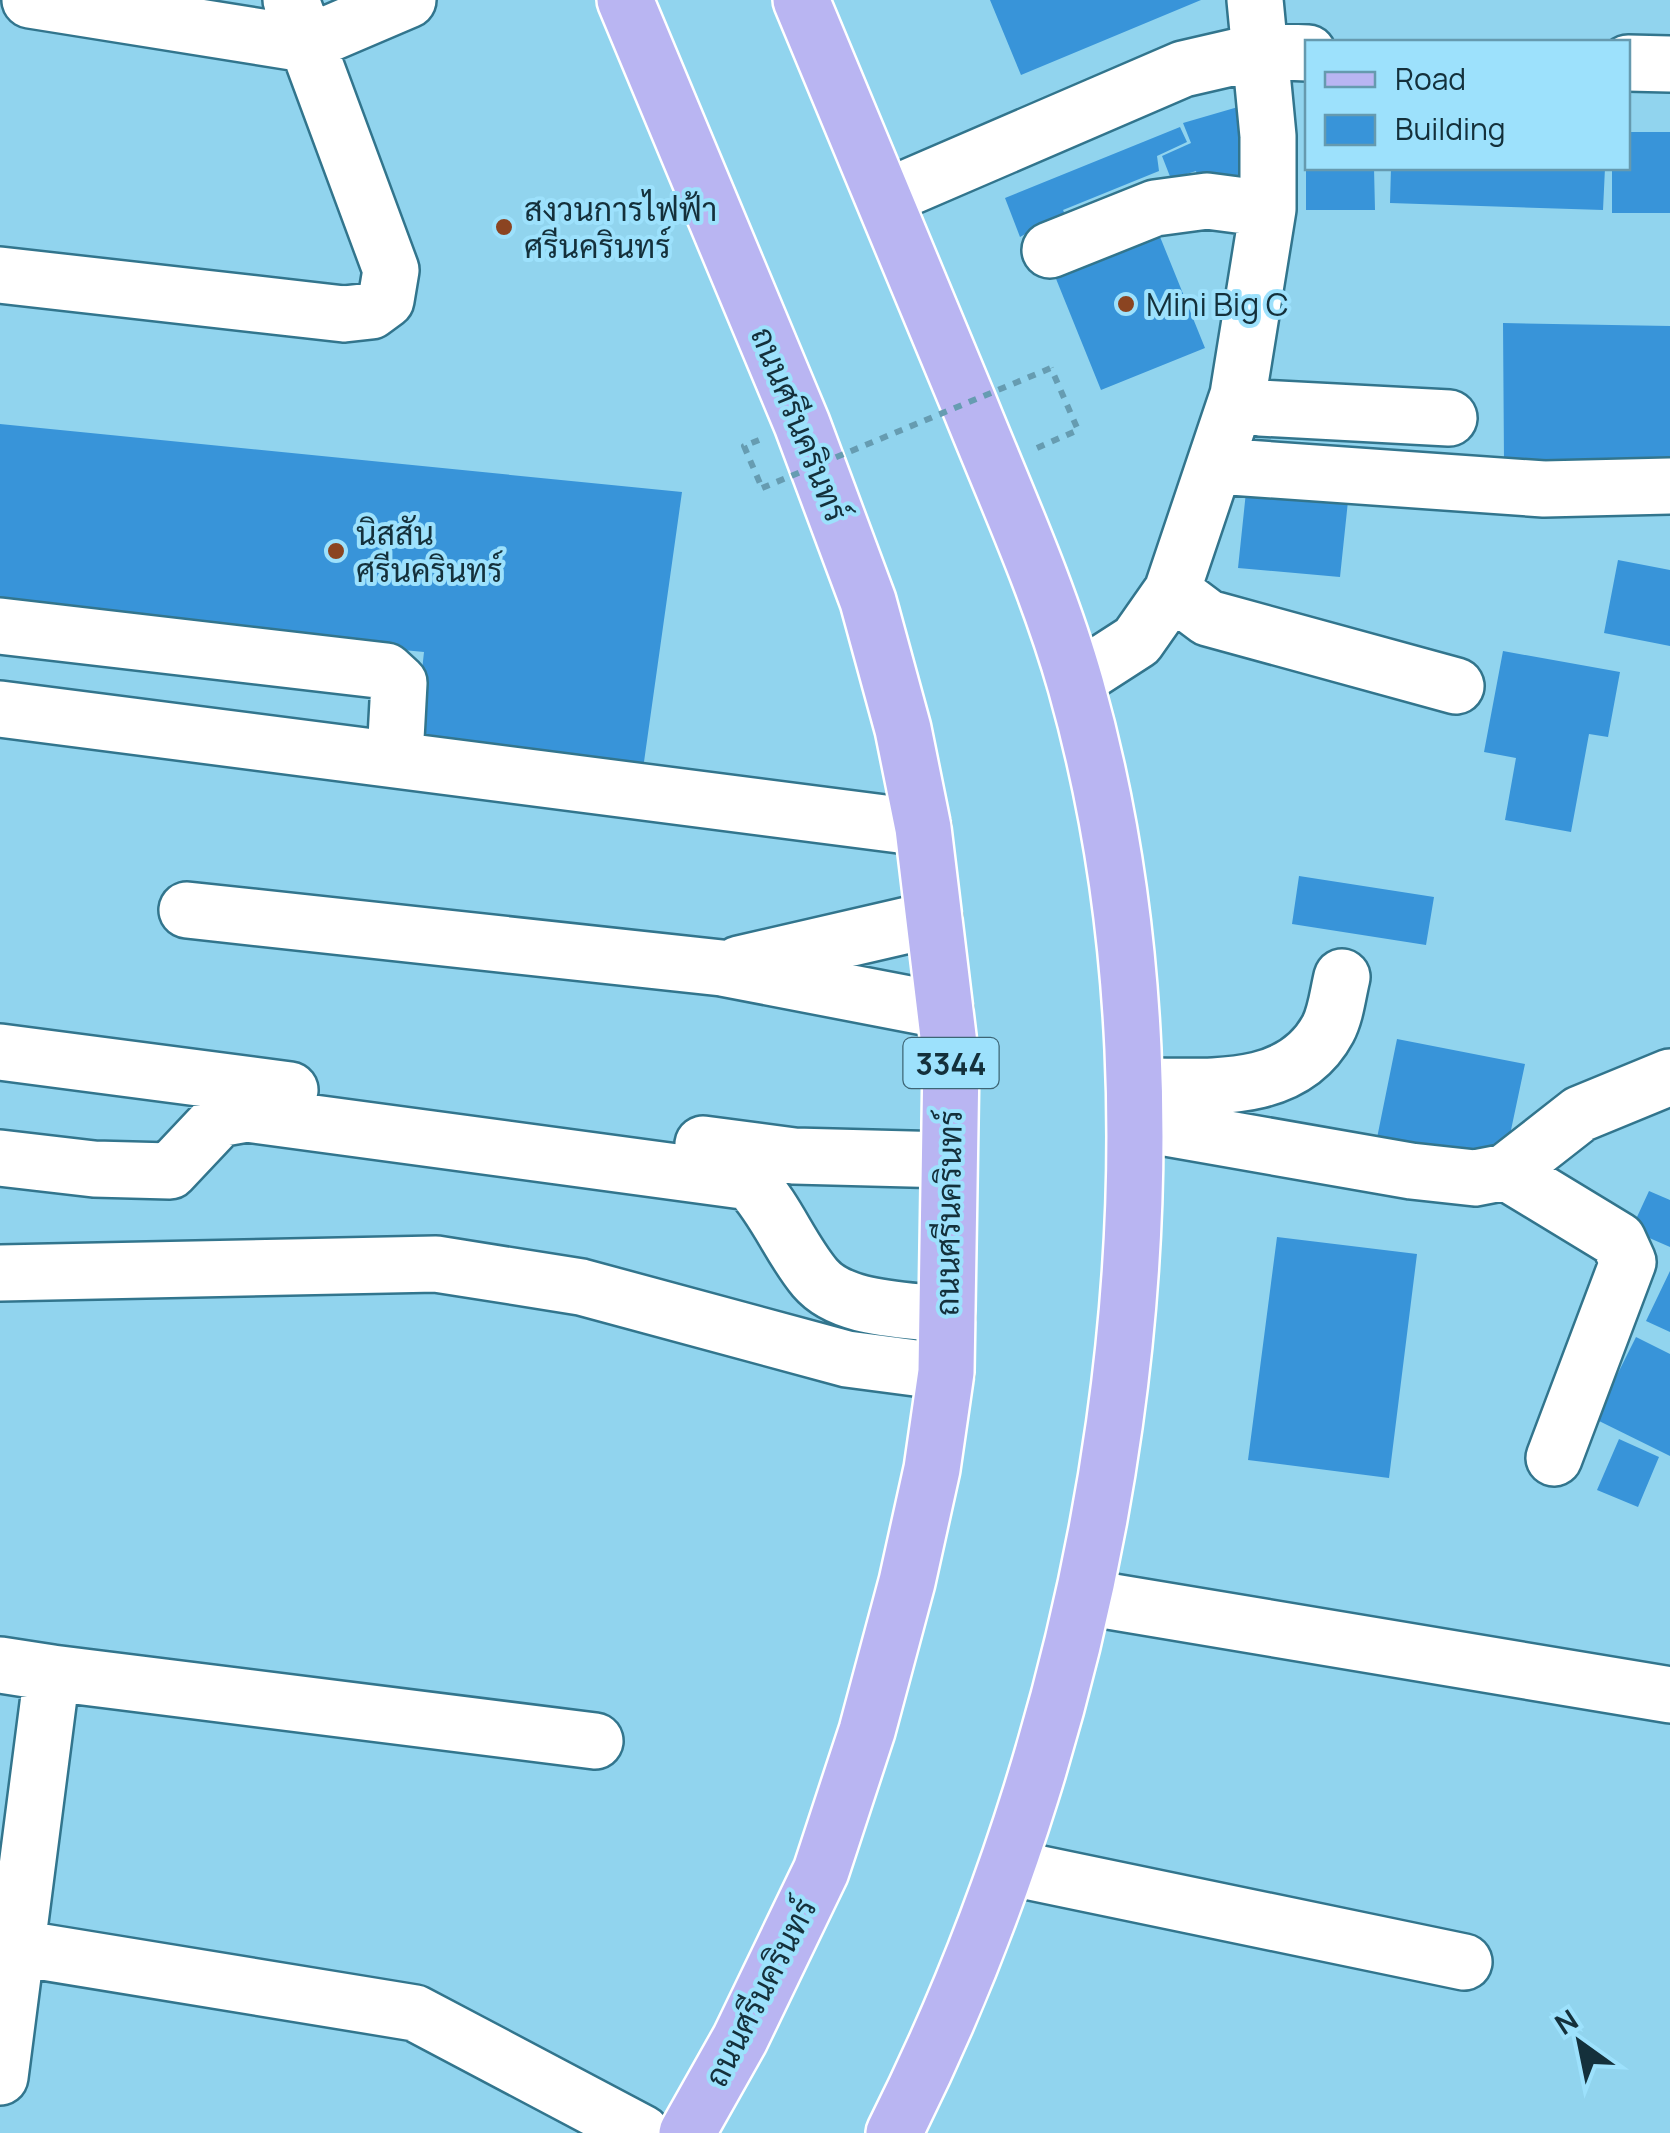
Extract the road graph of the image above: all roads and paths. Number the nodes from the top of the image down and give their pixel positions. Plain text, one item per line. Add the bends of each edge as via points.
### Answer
1 (30, 0) edge
2 (408, 0) edge
3 (625, 0) edge
4 (801, 0) edge
5 (298, 22) edge
6 (1274, 35) edge
7 (1630, 63) edge
8 (1670, 64) edge
9 (884, 198) junction
10 (1268, 208) junction
11 (1050, 250) dead end
12 (0, 275) edge
13 (1238, 395) junction
14 (1450, 418) dead end
15 (994, 466) junction
16 (1216, 466) junction
17 (1670, 486) edge
18 (762, 488) dead end
19 (1172, 591) junction
20 (0, 626) edge
21 (1075, 681) junction
22 (1456, 686) dead end
23 (0, 709) edge
24 (395, 757) junction
25 (923, 828) junction
26 (187, 910) dead end
27 (934, 919) junction
28 (722, 968) junction
29 (1342, 977) dead end
30 (945, 1012) junction
31 (0, 1052) edge
32 (1670, 1077) edge
33 (1137, 1105) junction
34 (0, 1158) edge
35 (949, 1160) junction
36 (1506, 1172) junction
37 (0, 1273) edge
38 (947, 1314) junction
39 (946, 1372) junction
40 (1554, 1458) dead end
41 (1084, 1597) junction
42 (26, 1669) edge
43 (1670, 1695) edge
44 (596, 1741) dead end
45 (1007, 1867) junction
46 (10, 1947) edge
47 (1464, 1962) dead end
48 (0, 2077) edge
49 (642, 2133) edge
50 (687, 2133) edge
51 (894, 2133) edge

1 - 5 street
2 - 5 street
3 - 25 main road, ถนนศรีนครินทร์ / 3344 via 832,500 904,730
4 - 9 main road
5 - 12 street via 391,270 386,300 344,314
6 - 9 street
6 - 10 street
7 - 8 street
9 - 15 main road
10 - 11 street via 1207,202 1154,208
10 - 13 street
13 - 14 street via 1260,408
13 - 16 street
15 - 18 path, bridge via 1078,430 1051,368
15 - 21 main road
16 - 17 street via 1544,489
16 - 19 street
19 - 21 street via 1137,642
19 - 22 street via 1208,618
20 - 24 street via 386,671 398,683
21 - 33 main road via 1101,784 1123,927
23 - 24 street
24 - 25 street
25 - 27 main road, ถนนศรีนครินทร์ / 3344
26 - 28 street
27 - 28 street
27 - 30 main road, ถนนศรีนครินทร์ / 3344
28 - 30 street
29 - 33 street via 1330,1026 1291,1067 1252,1084
30 - 35 main road, ถนนศรีนครินทร์ / 3344
31 - 35 street via 794,1156
32 - 36 street via 1580,1114
33 - 36 street via 1411,1171 1475,1178
33 - 41 main road via 1130,1286
34 - 38 street via 170,1171 219,1119 247,1114 750,1182 829,1291 857,1302
35 - 38 main road, ถนนศรีนครินทร์ / 3344
36 - 40 street via 1618,1240 1628,1262
37 - 39 street via 436,1264 581,1287 847,1359
38 - 39 main road, ถนนศรีนครินทร์ / 3344
39 - 50 main road, ถนนศรีนครินทร์ / 3344 via 907,1582 821,1871
41 - 43 street
41 - 45 main road
42 - 44 street
42 - 46 street
45 - 47 street
45 - 51 main road via 937,2046
46 - 48 street
46 - 49 street via 415,2014

